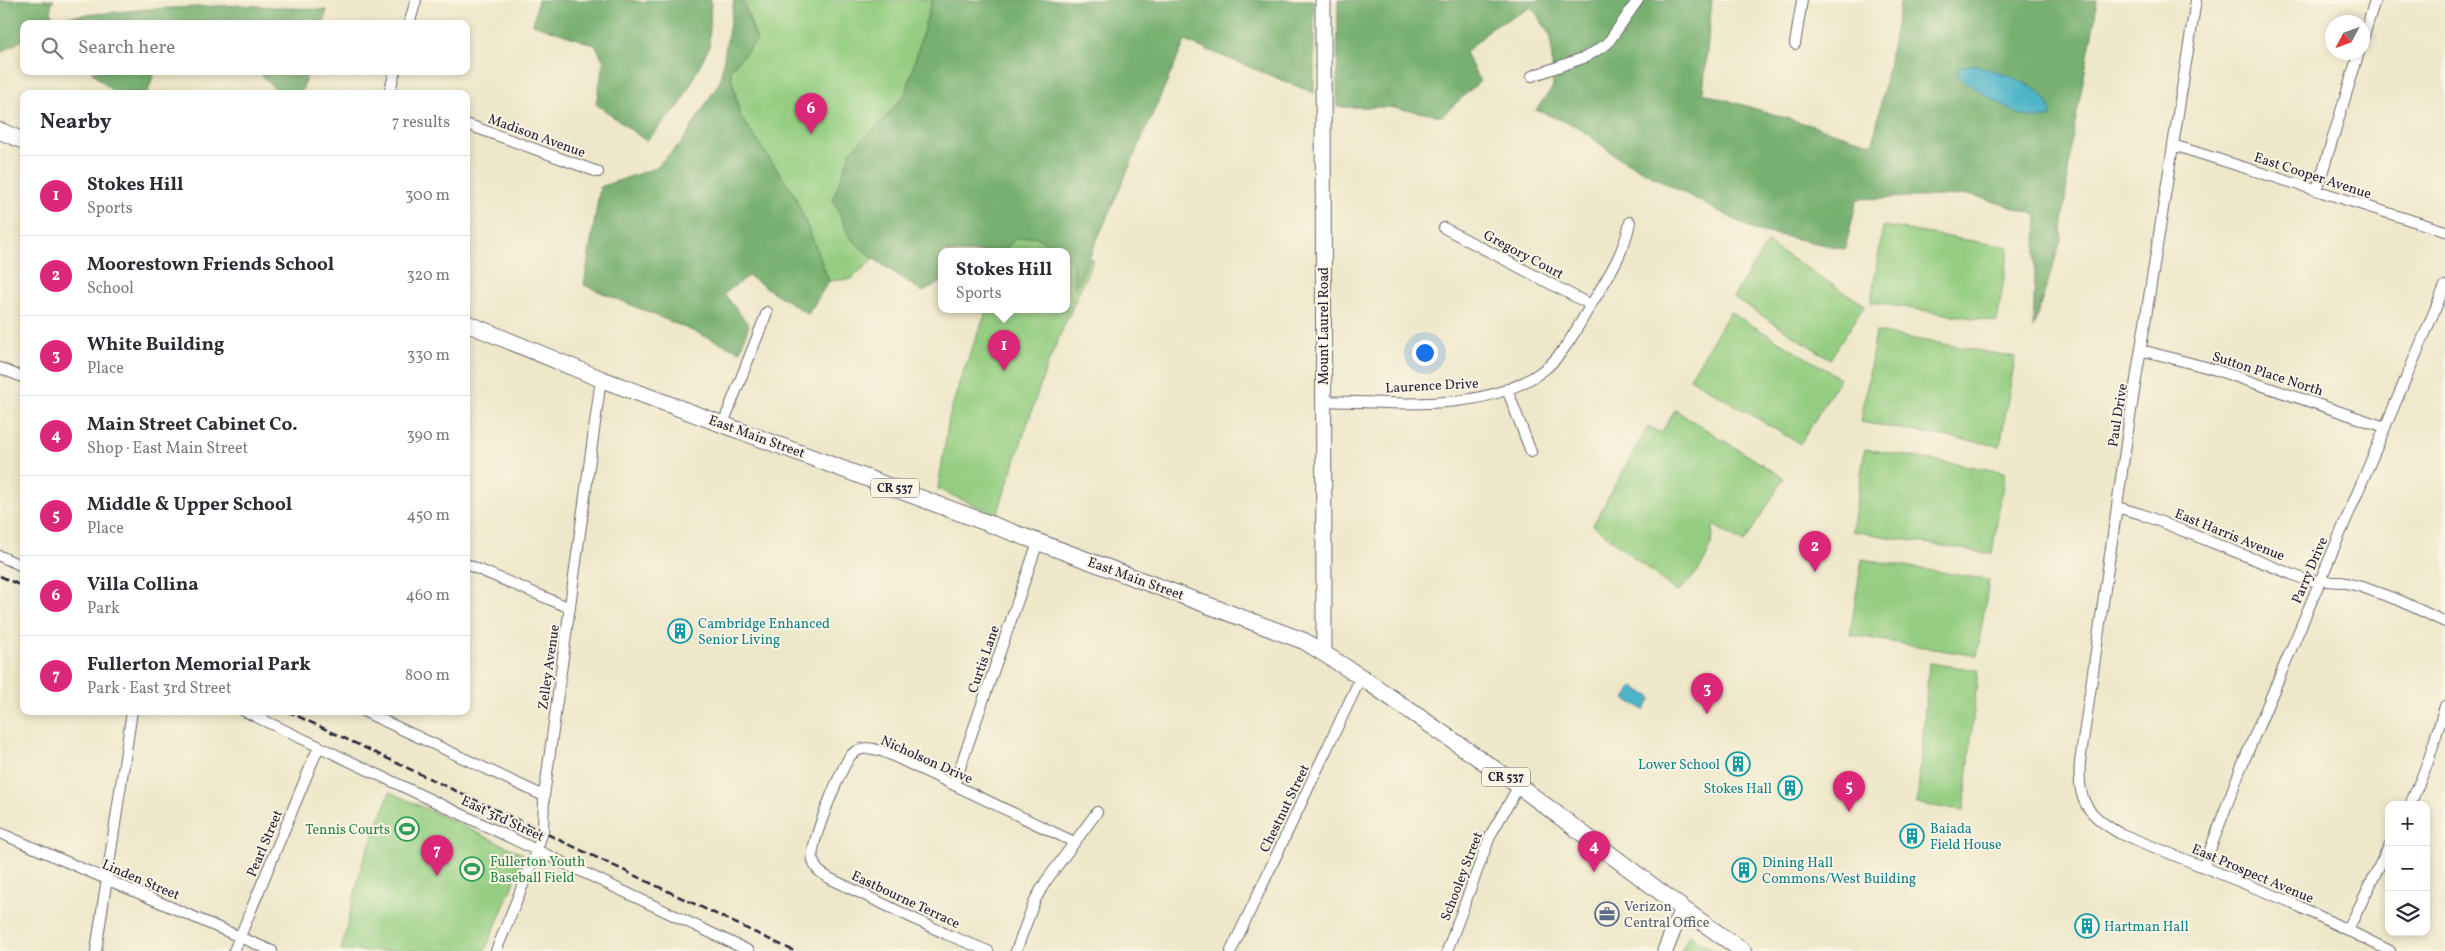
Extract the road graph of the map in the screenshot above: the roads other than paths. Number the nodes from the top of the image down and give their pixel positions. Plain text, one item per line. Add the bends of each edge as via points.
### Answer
1 (416, 0) edge
2 (1323, 0) edge
3 (1638, 0) edge
4 (1802, 0) edge
5 (2196, 0) edge
6 (2375, 0) edge
7 (2370, 16) edge
8 (410, 20) edge
9 (1795, 44) dead end
10 (2358, 60) edge
11 (394, 75) edge
12 (1532, 76) dead end
13 (390, 90) edge
14 (470, 125) edge
15 (0, 131) edge
16 (20, 139) edge
17 (2173, 145) junction
18 (598, 172) dead end
19 (2317, 190) junction
20 (1630, 222) dead end
21 (1444, 228) dead end
22 (2445, 231) edge
23 (2445, 286) edge
24 (1591, 305) junction
25 (2441, 306) edge
26 (767, 312) dead end
27 (470, 325) edge
28 (2141, 350) junction
29 (0, 368) edge
30 (20, 376) edge
31 (601, 379) junction
32 (1507, 389) junction
33 (1323, 401) junction
34 (723, 424) junction
35 (2385, 428) junction
36 (1531, 452) dead end
37 (2117, 507) junction
38 (1038, 542) junction
39 (0, 556) edge
40 (20, 565) edge
41 (470, 566) edge
42 (2319, 582) junction
43 (570, 608) junction
44 (2445, 622) edge
45 (1324, 652) junction
46 (1361, 677) junction
47 (2445, 706) edge
48 (131, 715) edge
49 (253, 715) edge
50 (372, 715) edge
51 (320, 746) junction
52 (954, 784) junction
53 (1519, 786) junction
54 (544, 796) junction
55 (2412, 801) edge
56 (1097, 812) dead end
57 (2107, 826) joint
58 (0, 833) edge
59 (1074, 842) junction
60 (537, 850) junction
61 (2385, 854) edge
62 (2204, 866) junction
63 (816, 867) joint
64 (106, 879) junction
65 (1682, 908) junction
66 (2348, 930) junction
67 (239, 936) junction
68 (1232, 950) edge
69 (2387, 950) edge
70 (96, 951) edge
71 (234, 951) edge
72 (272, 951) edge
73 (496, 951) edge
74 (749, 951) edge
75 (988, 951) edge
76 (1016, 951) edge
77 (1447, 951) edge
78 (1665, 951) edge
79 (1743, 951) edge

1 - 8 street
2 - 33 main road, Mount Laurel Road
3 - 12 street via 1607,44 1586,57
4 - 9 street
5 - 17 street, Paul Drive
6 - 7 street
10 - 19 street
11 - 13 street
14 - 18 street, Madison Avenue
15 - 16 main road
17 - 19 street, East Cooper Avenue
17 - 28 street, Paul Drive
19 - 22 street, East Cooper Avenue
20 - 24 street, Laurence Drive via 1623,248
21 - 24 street, Gregory Court
23 - 25 street, Parry Drive
24 - 32 street, Laurence Drive via 1546,368
25 - 35 street, Parry Drive
26 - 34 street
27 - 31 main road, East Main Street / CR 537
28 - 35 street, Sutton Place North via 2213,369
28 - 37 street, Paul Drive
29 - 30 street
31 - 34 main road, East Main Street / CR 537
31 - 43 street, Zelley Avenue
32 - 33 street, Laurence Drive via 1460,400
32 - 36 street
33 - 45 main road, Mount Laurel Road
34 - 38 main road, East Main Street / CR 537
35 - 42 street, Parry Drive
37 - 42 street, East Harris Avenue via 2306,580
37 - 57 street, Paul Drive via 2079,781 2079,791 2086,805
38 - 45 main road, East Main Street / CR 537 via 1279,631
38 - 52 street, Curtis Lane
39 - 40 street
41 - 43 street
42 - 44 street, East Harris Avenue via 2342,582 2362,587
42 - 62 street, Parry Drive via 2221,815
43 - 54 street, Zelley Avenue
45 - 46 main road, East Main Street / CR 537
46 - 53 main road, East Main Street / CR 537
46 - 68 street, Chestnut Street
47 - 55 street
48 - 64 street
49 - 51 street, East 3rd Street
50 - 54 street
51 - 60 street, East 3rd Street
51 - 67 street, Pearl Street
52 - 59 street, Nicholson Drive
52 - 63 street, Nicholson Drive via 880,751 866,748 854,752 846,762 815,839 812,854
53 - 65 main road, East Main Street / CR 537
53 - 77 street, Schooley Street via 1491,834
54 - 60 street, Zelley Avenue via 543,832
56 - 59 street
57 - 62 street, East Prospect Avenue
58 - 64 street, Linden Street
59 - 76 street via 1035,900
60 - 73 street, Zelley Avenue
60 - 74 street, East 3rd Street
61 - 66 street
62 - 66 street, East Prospect Avenue
63 - 75 street, Eastbourne Terrace via 831,879
64 - 67 street, Linden Street
64 - 70 street
65 - 78 main road
65 - 79 main road, East Main Street / CR 537
66 - 69 street, East Prospect Avenue
67 - 71 street, Pearl Street
67 - 72 street, Linden Street

